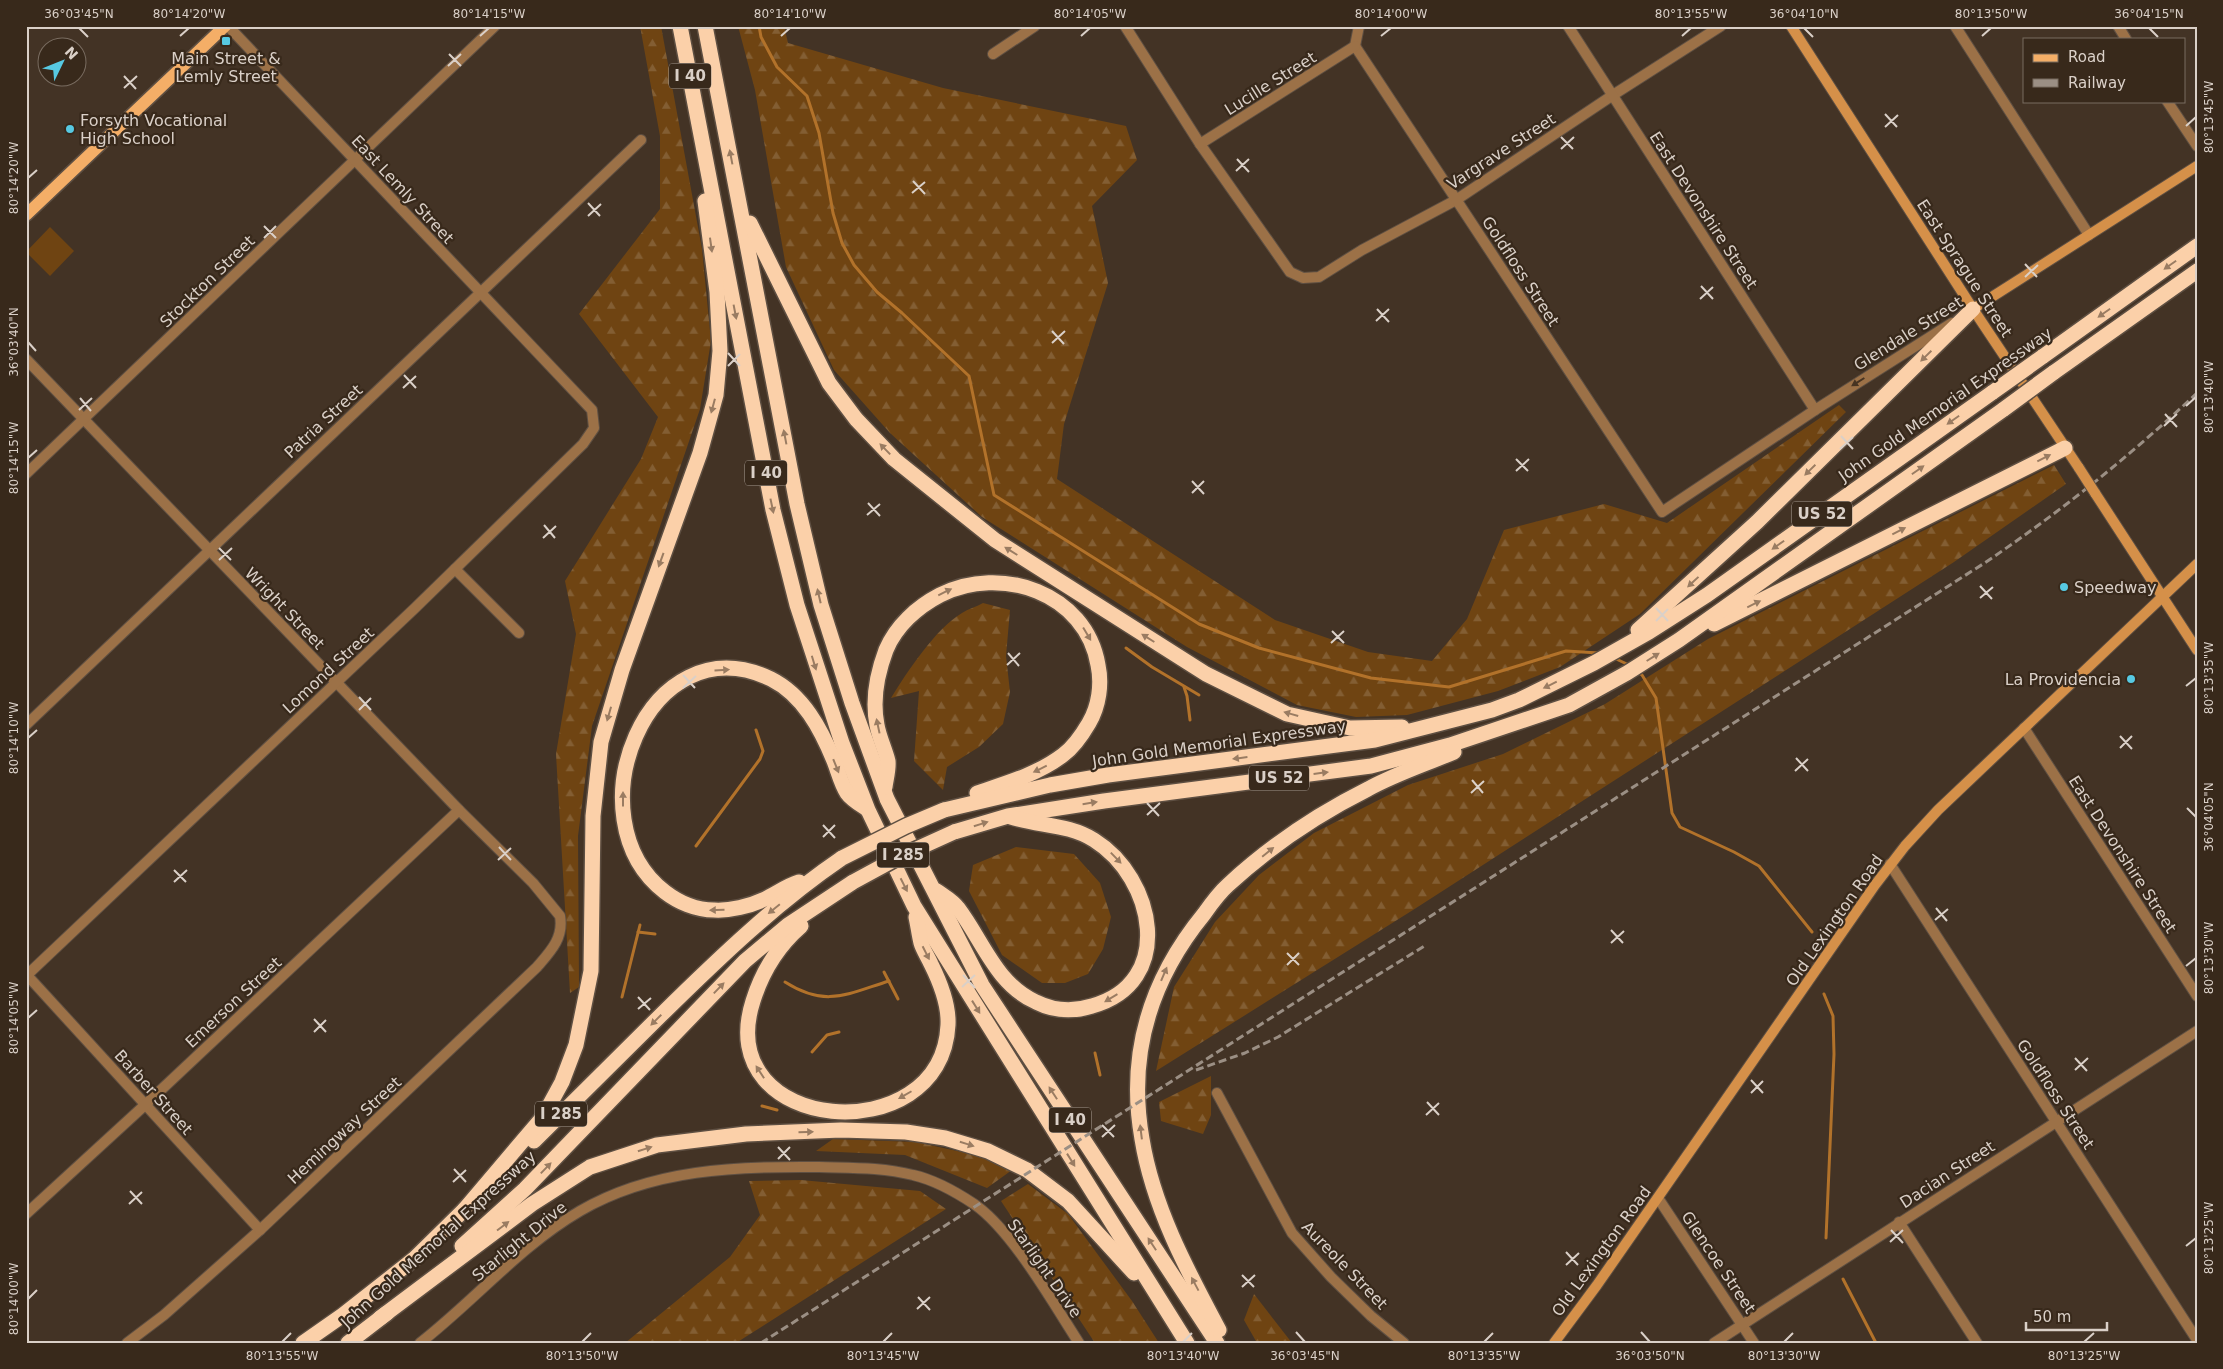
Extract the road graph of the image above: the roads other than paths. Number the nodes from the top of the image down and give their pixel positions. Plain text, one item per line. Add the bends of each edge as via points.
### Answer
1 (227, 26) edge
2 (495, 26) edge
3 (680, 26) edge
4 (705, 26) edge
5 (1035, 26) edge
6 (1125, 26) edge
7 (1359, 26) edge
8 (1568, 26) edge
9 (1721, 26) edge
10 (1791, 26) edge
11 (1955, 26) edge
12 (2118, 26) edge
13 (2125, 38) edge
14 (1354, 46) junction
15 (993, 54) dead end
16 (1612, 95) junction
17 (2168, 102) edge
18 (700, 127) junction
19 (641, 140) dead end
20 (1200, 144) junction
21 (2197, 146) edge
22 (356, 160) junction
23 (2197, 166) edge
24 (1456, 200) junction
25 (741, 205) junction
26 (26, 215) edge
27 (2089, 235) junction
28 (2197, 246) edge
29 (2197, 271) edge
30 (480, 292) junction
31 (1973, 309) junction
32 (26, 359) edge
33 (555, 373) joint
34 (1816, 410) junction
35 (84, 419) junction
36 (2065, 448) junction
37 (26, 474) edge
38 (1662, 512) joint
39 (208, 550) junction
40 (2197, 564) edge
41 (455, 569) junction
42 (2162, 596) junction
43 (1645, 630) junction
44 (519, 633) dead end
45 (1679, 640) junction
46 (2197, 650) edge
47 (336, 683) junction
48 (1544, 713) junction
49 (26, 725) edge
50 (1426, 727) junction
51 (2024, 728) junction
52 (884, 791) junction
53 (458, 810) junction
54 (868, 810) junction
55 (944, 810) junction
56 (1008, 816) junction
57 (1890, 864) junction
58 (812, 879) junction
59 (935, 890) junction
60 (830, 895) junction
61 (914, 906) junction
62 (561, 922) joint
63 (27, 975) edge
64 (2197, 996) edge
65 (2197, 1031) edge
66 (1217, 1093) dead end
67 (146, 1104) junction
68 (2056, 1121) junction
69 (1658, 1198) junction
70 (464, 1210) junction
71 (26, 1214) edge
72 (1899, 1222) junction
73 (260, 1230) junction
74 (1166, 1310) junction
75 (380, 1318) junction
76 (1742, 1325) junction
77 (2197, 1340) edge
78 (127, 1343) edge
79 (303, 1343) edge
80 (348, 1343) edge
81 (420, 1343) edge
82 (1079, 1343) edge
83 (1187, 1343) edge
84 (1217, 1343) edge
85 (1226, 1343) edge
86 (1404, 1343) edge
87 (1554, 1343) edge
88 (1714, 1343) edge
89 (1754, 1343) edge
90 (1977, 1343) edge

1 - 22 street, East Lemly Street
1 - 26 main road
2 - 22 street, Stockton Street
3 - 18 highway, I 40
25 -> 4 highway, I 40
5 - 15 street
6 - 20 street
7 - 14 street
8 - 16 street, East Devonshire Street
9 - 16 street, Vargrave Street
10 - 31 main road, East Sprague Street
11 - 27 street
12 - 13 street
14 - 20 street, Lucille Street
14 - 24 street, Goldfloss Street
16 - 24 street, Vargrave Street
16 - 34 street, East Devonshire Street
17 - 21 street
18 -> 54 highway, I 40 via 772,510 820,680
18 -> 70 highway via 704,197 718,302 720,351 716,396 700,453 622,670 601,742 593,816 591,971 578,1035 562,1082 543,1117
19 - 30 street, Patria Street
20 - 24 street, Vargrave Street via 1290,272 1303,278 1319,277
22 - 30 street, East Lemly Street
22 - 35 street, Stockton Street
23 - 27 main road, Glendale Street
24 - 38 street, Goldfloss Street
50 -> 25 highway via 1350,728 1287,714 1206,674 995,540 894,459 856,419 829,383
52 -> 25 highway, I 40 via 852,703 819,596 797,504
27 - 31 main road, Glendale Street
28 -> 43 highway, John Gold Memorial Expressway / US 52, bridge via 1707,595
45 -> 29 highway, John Gold Memorial Expressway / US 52, bridge
30 - 33 street, East Lemly Street
30 - 39 street, Patria Street
31 -> 34 street, Glendale Street
31 - 36 main road, East Sprague Street
31 -> 43 highway
32 - 35 street, Wright Street
33 - 41 street, Lomond Street via 592,410 594,428 583,444
34 - 38 street, Glendale Street
35 - 37 street, Stockton Street
35 - 39 street, Wright Street
36 - 42 main road, East Sprague Street, bridge
45 -> 36 highway
39 - 47 street, Wright Street
39 - 49 street, Patria Street
40 - 42 main road, Old Lexington Road
41 - 44 street
41 - 47 street, Lomond Street
42 - 46 main road, East Sprague Street
42 - 51 main road, Old Lexington Road
43 -> 50 highway, John Gold Memorial Expressway / US 52 via 1594,664 1519,700
48 -> 45 highway, John Gold Memorial Expressway / US 52 via 1569,705
47 - 53 street, Wright Street
47 - 63 street, Lomond Street
56 -> 48 highway, John Gold Memorial Expressway / US 52 via 1104,800 1371,766
85 -> 48 highway via 1185,1267 1154,1188 1142,1139 1136,1090 1139,1050 1148,1011 1168,964 1227,885 1320,815 1368,788
50 -> 55 highway, John Gold Memorial Expressway / US 52 via 1375,740 1108,775
51 - 57 main road, Old Lexington Road via 1938,810
51 - 64 street, East Devonshire Street
52 -> 55 highway via 888,762 876,723 875,692 887,648 897,631 917,609 966,584 1006,582 1049,595 1067,609 1092,643 1100,672 1098,702 1093,716 1076,743 1051,764 958,800
52 - 59 highway, I 40
53 - 62 street, Wright Street via 533,883 560,916
53 - 67 street, Emerson Street
58 -> 54 highway via 792,884 751,904 711,910 682,902 657,886 647,875 626,836 623,786 639,728 655,703 678,684 710,670 735,669 770,679 791,693 808,712 818,726 848,794
54 -> 61 highway, I 40
55 - 58 highway, John Gold Memorial Expressway / I 285, bridge via 842,858
56 -> 59 highway via 1081,833 1110,852 1131,876 1144,904 1149,932 1142,964 1122,991 1103,1003 1081,1009 1053,1008 1035,1002 1003,977 957,907
60 -> 56 highway, John Gold Memorial Expressway / I 285, bridge via 899,857 954,832
57 - 68 street, Goldfloss Street
57 - 69 main road, Old Lexington Road
58 -> 70 highway, John Gold Memorial Expressway / I 285 via 718,959
84 -> 59 highway, I 40 via 982,985
61 -> 60 highway via 921,944 938,980 947,1015 942,1054 926,1079 903,1097 870,1110 835,1112 806,1107 778,1092 754,1061 747,1035 753,998 770,963 792,934 821,911
75 -> 60 highway, John Gold Memorial Expressway / I 285 via 526,1189 745,961
61 -> 74 highway, I 40
62 - 73 street, Hemingway Street via 558,943 537,967
63 - 67 street, Barber Street
65 - 68 street, Dacian Street
66 - 86 street, Aureole Street via 1292,1233 1338,1284
67 - 71 street, Emerson Street
67 - 73 street, Barber Street
68 - 72 street, Dacian Street
68 - 77 street, Goldfloss Street
69 - 76 street, Glencoe Street
69 - 87 main road, Old Lexington Road
70 - 79 highway, John Gold Memorial Expressway / I 285 via 414,1259
72 - 76 street, Dacian Street
72 - 90 street
73 - 78 street, Hemingway Street via 164,1315
75 -> 74 highway via 532,1204 590,1167 657,1145 746,1134 841,1130 906,1132 945,1138 988,1151 1027,1170 1068,1201
74 - 83 highway, I 40
75 - 80 highway, John Gold Memorial Expressway / I 285
76 - 88 street, Dacian Street
76 - 89 street, Glencoe Street
81 - 82 street, Starlight Drive via 554,1229 605,1198 657,1180 696,1172 786,1167 891,1170 915,1175 952,1191 975,1205 1015,1247

